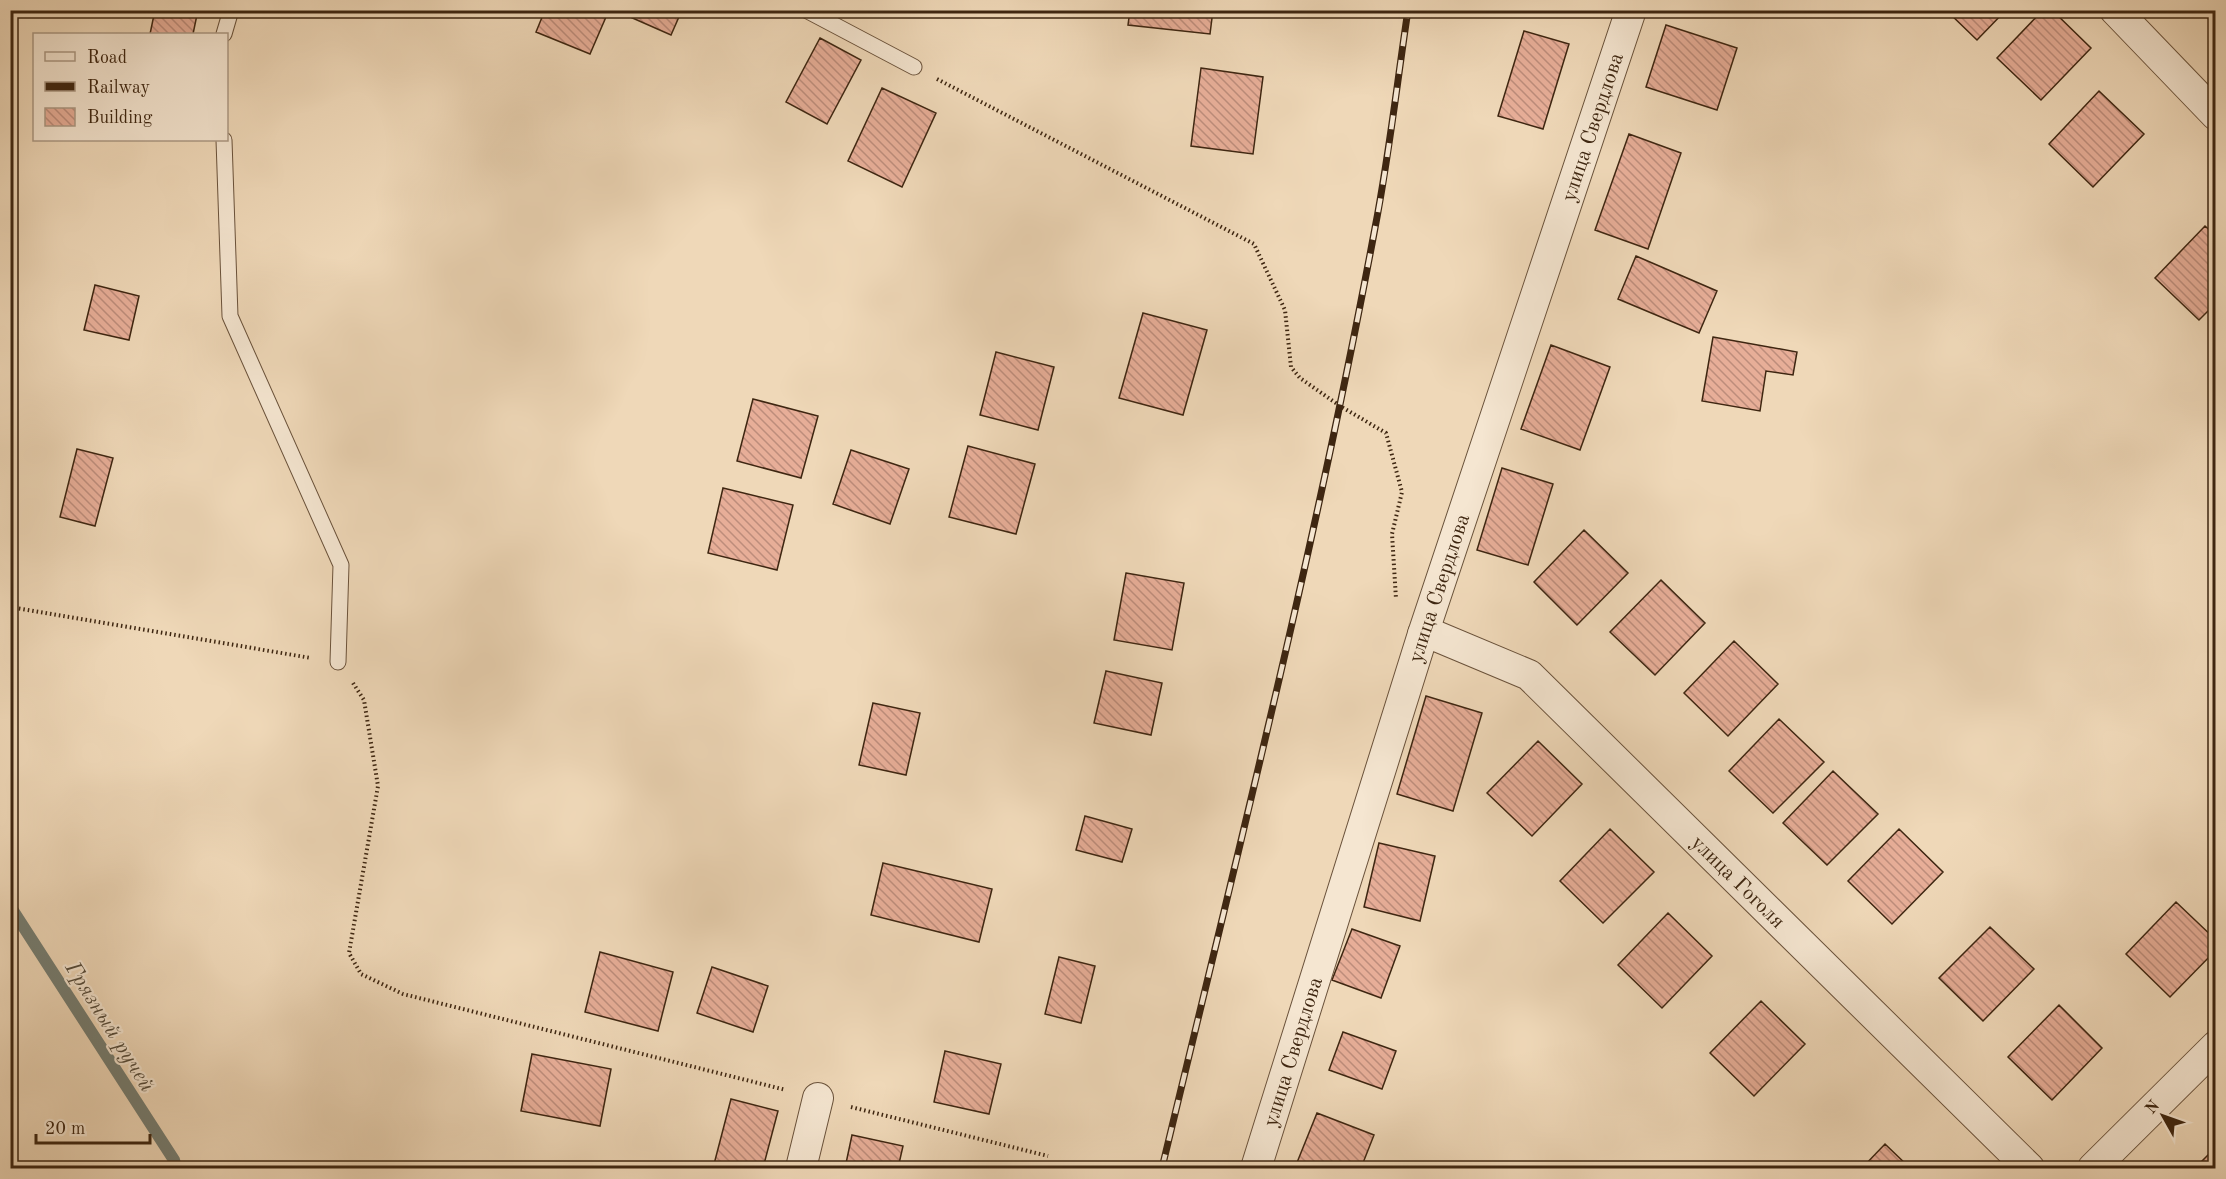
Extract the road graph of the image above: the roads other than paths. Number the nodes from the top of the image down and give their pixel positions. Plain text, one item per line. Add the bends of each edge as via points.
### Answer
1 (231, 10) edge
2 (806, 10) edge
3 (1631, 10) edge
4 (2115, 10) edge
5 (224, 33) edge
6 (914, 67) road end
7 (2216, 115) edge
8 (224, 141) edge
9 (1423, 634) junction
10 (338, 662) road end
11 (2216, 1046) edge
12 (818, 1098) road end
13 (801, 1168) edge
14 (1256, 1168) edge
15 (2029, 1168) edge
16 (2093, 1168) edge

1 - 5 lane
2 - 6 lane
3 - 9 street, улица Свердлова
4 - 7 street
8 - 10 lane via 230,315 341,565
9 - 14 street, улица Свердлова
9 - 15 street, улица Гоголя via 1529,675
11 - 16 street
12 - 13 street

